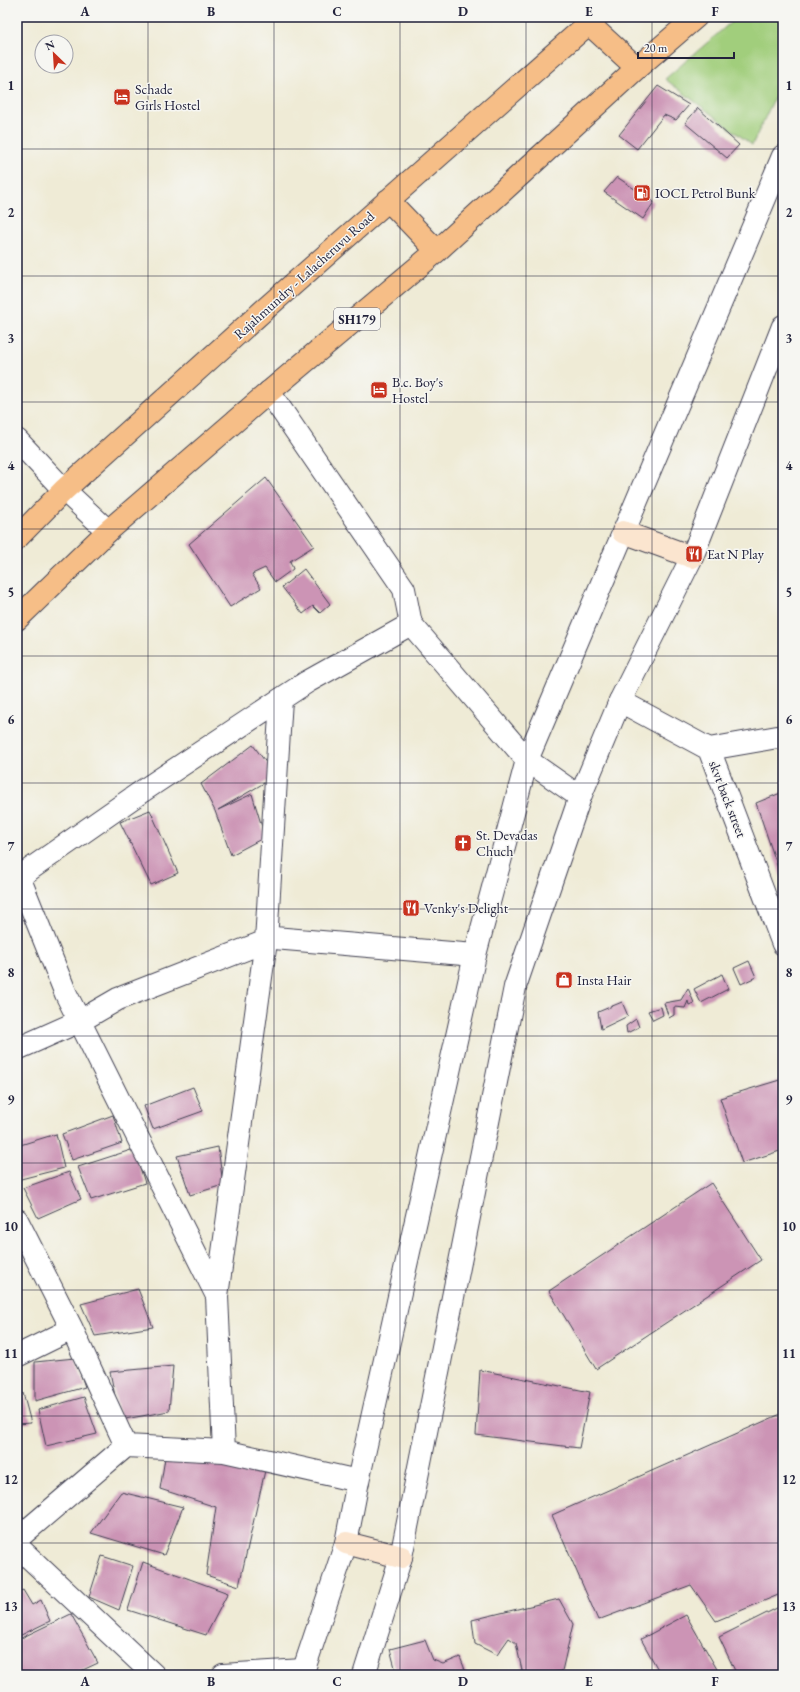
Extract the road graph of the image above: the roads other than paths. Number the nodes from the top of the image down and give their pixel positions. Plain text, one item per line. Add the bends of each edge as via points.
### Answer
1 (696, 17) edge
2 (592, 20) edge
3 (637, 68) junction
4 (783, 156) edge
5 (388, 200) junction
6 (437, 251) junction
7 (783, 326) edge
8 (269, 392) junction
9 (17, 440) edge
10 (64, 490) junction
11 (108, 531) junction
12 (623, 532) junction
13 (17, 538) edge
14 (692, 557) junction
15 (17, 619) edge
16 (411, 624) junction
17 (281, 699) junction
18 (620, 701) junction
19 (783, 736) edge
20 (709, 749) junction
21 (528, 760) junction
22 (580, 797) junction
23 (18, 877) edge
24 (266, 941) junction
25 (783, 944) edge
26 (475, 955) junction
27 (80, 1021) junction
28 (17, 1049) edge
29 (17, 1220) edge
30 (216, 1296) junction
31 (72, 1329) junction
32 (17, 1356) edge
33 (126, 1446) junction
34 (224, 1451) junction
35 (358, 1480) junction
36 (17, 1539) edge
37 (346, 1543) junction
38 (17, 1546) edge
39 (401, 1557) junction
40 (303, 1673) edge
41 (154, 1675) edge
42 (223, 1675) edge
43 (364, 1675) edge

1 - 3 main road, SH179
2 - 3 main road
2 - 5 main road, Rajahmundry - Lalacheruvu Road
3 - 6 main road, SH179
4 - 12 street
5 - 6 main road
5 - 10 main road, Rajahmundry - Lalacheruvu Road
6 - 8 main road, SH179
7 - 14 street
8 - 11 main road, SH179
8 - 16 street via 404,589
9 - 10 street
10 - 11 street
10 - 13 main road, Rajahmundry - Lalacheruvu Road
11 - 15 main road, SH179
12 - 14 main road
12 - 21 street
14 - 18 street
16 - 17 street
16 - 21 street
17 - 23 street
17 - 24 street
18 - 20 street, skvt back street
18 - 22 street
19 - 20 street
20 - 25 street, skvt back street
21 - 22 street
21 - 26 street
22 - 39 street via 515,987
23 - 27 street via 66,994
24 - 26 street via 274,938
24 - 27 street via 118,999
24 - 30 street
26 - 35 street
27 - 28 street
27 - 30 street
29 - 31 street
30 - 34 street
31 - 32 street
31 - 33 street
33 - 34 street
33 - 36 street
34 - 35 street
35 - 37 street
37 - 39 main road
37 - 40 street
38 - 41 street
39 - 43 street
40 - 42 street

